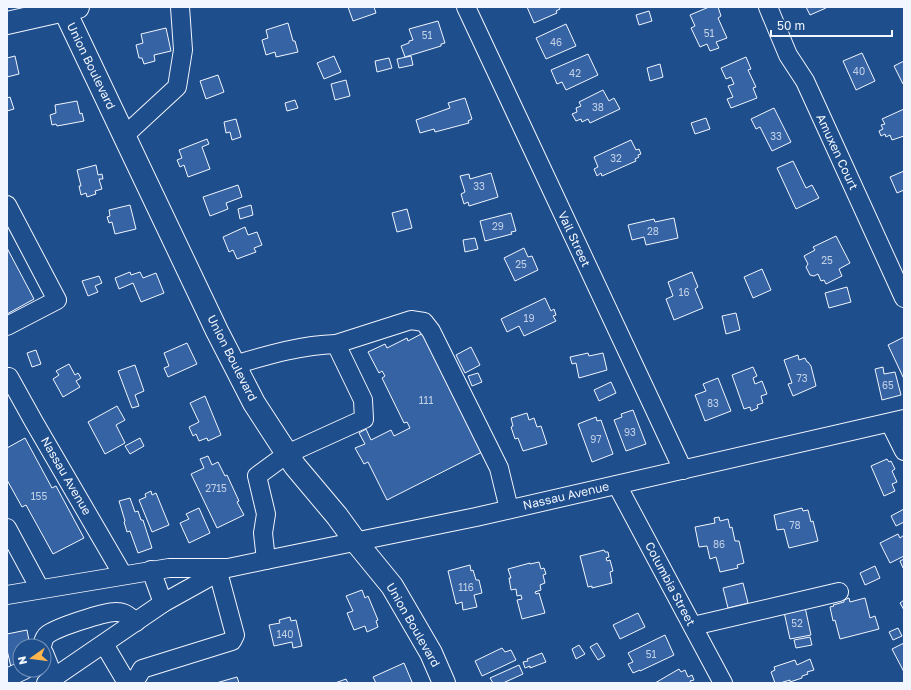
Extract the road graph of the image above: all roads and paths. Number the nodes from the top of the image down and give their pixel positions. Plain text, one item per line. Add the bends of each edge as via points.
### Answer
1 (180, 7) edge
2 (466, 7) edge
3 (768, 7) edge
4 (69, 8) edge
5 (7, 22) edge
6 (124, 136) junction
7 (7, 205) edge
8 (904, 298) edge
9 (7, 326) edge
10 (336, 344) junction
11 (234, 365) junction
12 (9, 377) dead end
13 (897, 421) edge
14 (904, 451) edge
15 (287, 454) junction
16 (684, 470) junction
17 (617, 484) junction
18 (509, 509) junction
19 (7, 528) edge
20 (356, 542) junction
21 (266, 560) junction
22 (151, 570) junction
23 (223, 570) junction
24 (123, 575) junction
25 (40, 589) junction
26 (839, 592) dead end
27 (11, 594) edge
28 (163, 603) junction
29 (136, 622) junction
30 (693, 626) junction
31 (46, 638) edge
32 (104, 644) junction
33 (52, 662) edge
34 (7, 678) edge
35 (9, 683) edge
36 (128, 683) edge
37 (444, 683) edge
38 (723, 683) edge

1 - 6 street via 183,50 177,87
2 - 16 street, Vail Street
3 - 8 street, Amuxen Court via 788,55 805,81
4 - 5 main road
4 - 6 main road, Union Boulevard
6 - 11 main road, Union Boulevard
7 - 9 street via 57,300
10 - 11 street via 273,353
10 - 15 street via 363,400 364,419
10 - 18 street via 411,320 424,322 431,331 498,468
11 - 15 main road, Union Boulevard via 254,403
12 - 24 street, Nassau Avenue
13 - 14 street
13 - 16 street, Nassau Avenue
15 - 20 main road, Union Boulevard
15 - 21 street via 257,476 266,514 263,533
16 - 17 street, Nassau Avenue
17 - 18 street, Nassau Avenue
17 - 30 street, Columbia Street
18 - 20 street, Nassau Avenue
19 - 25 street
20 - 21 street, Nassau Avenue
20 - 37 main road, Union Boulevard via 392,586 431,653
21 - 23 street, Nassau Avenue
22 - 23 street, Nassau Avenue
22 - 24 street, Nassau Avenue
22 - 28 street
23 - 28 street, Nassau Avenue
23 - 36 street via 235,635 232,641 142,669 138,676
24 - 25 street, Nassau Avenue
25 - 27 street, Nassau Avenue
26 - 30 street
28 - 29 street, Nassau Avenue
29 - 31 street via 124,613 98,615 54,630
29 - 32 street, Nassau Avenue
30 - 38 street, Columbia Street
32 - 33 street, Nassau Avenue
32 - 36 street
34 - 35 street

